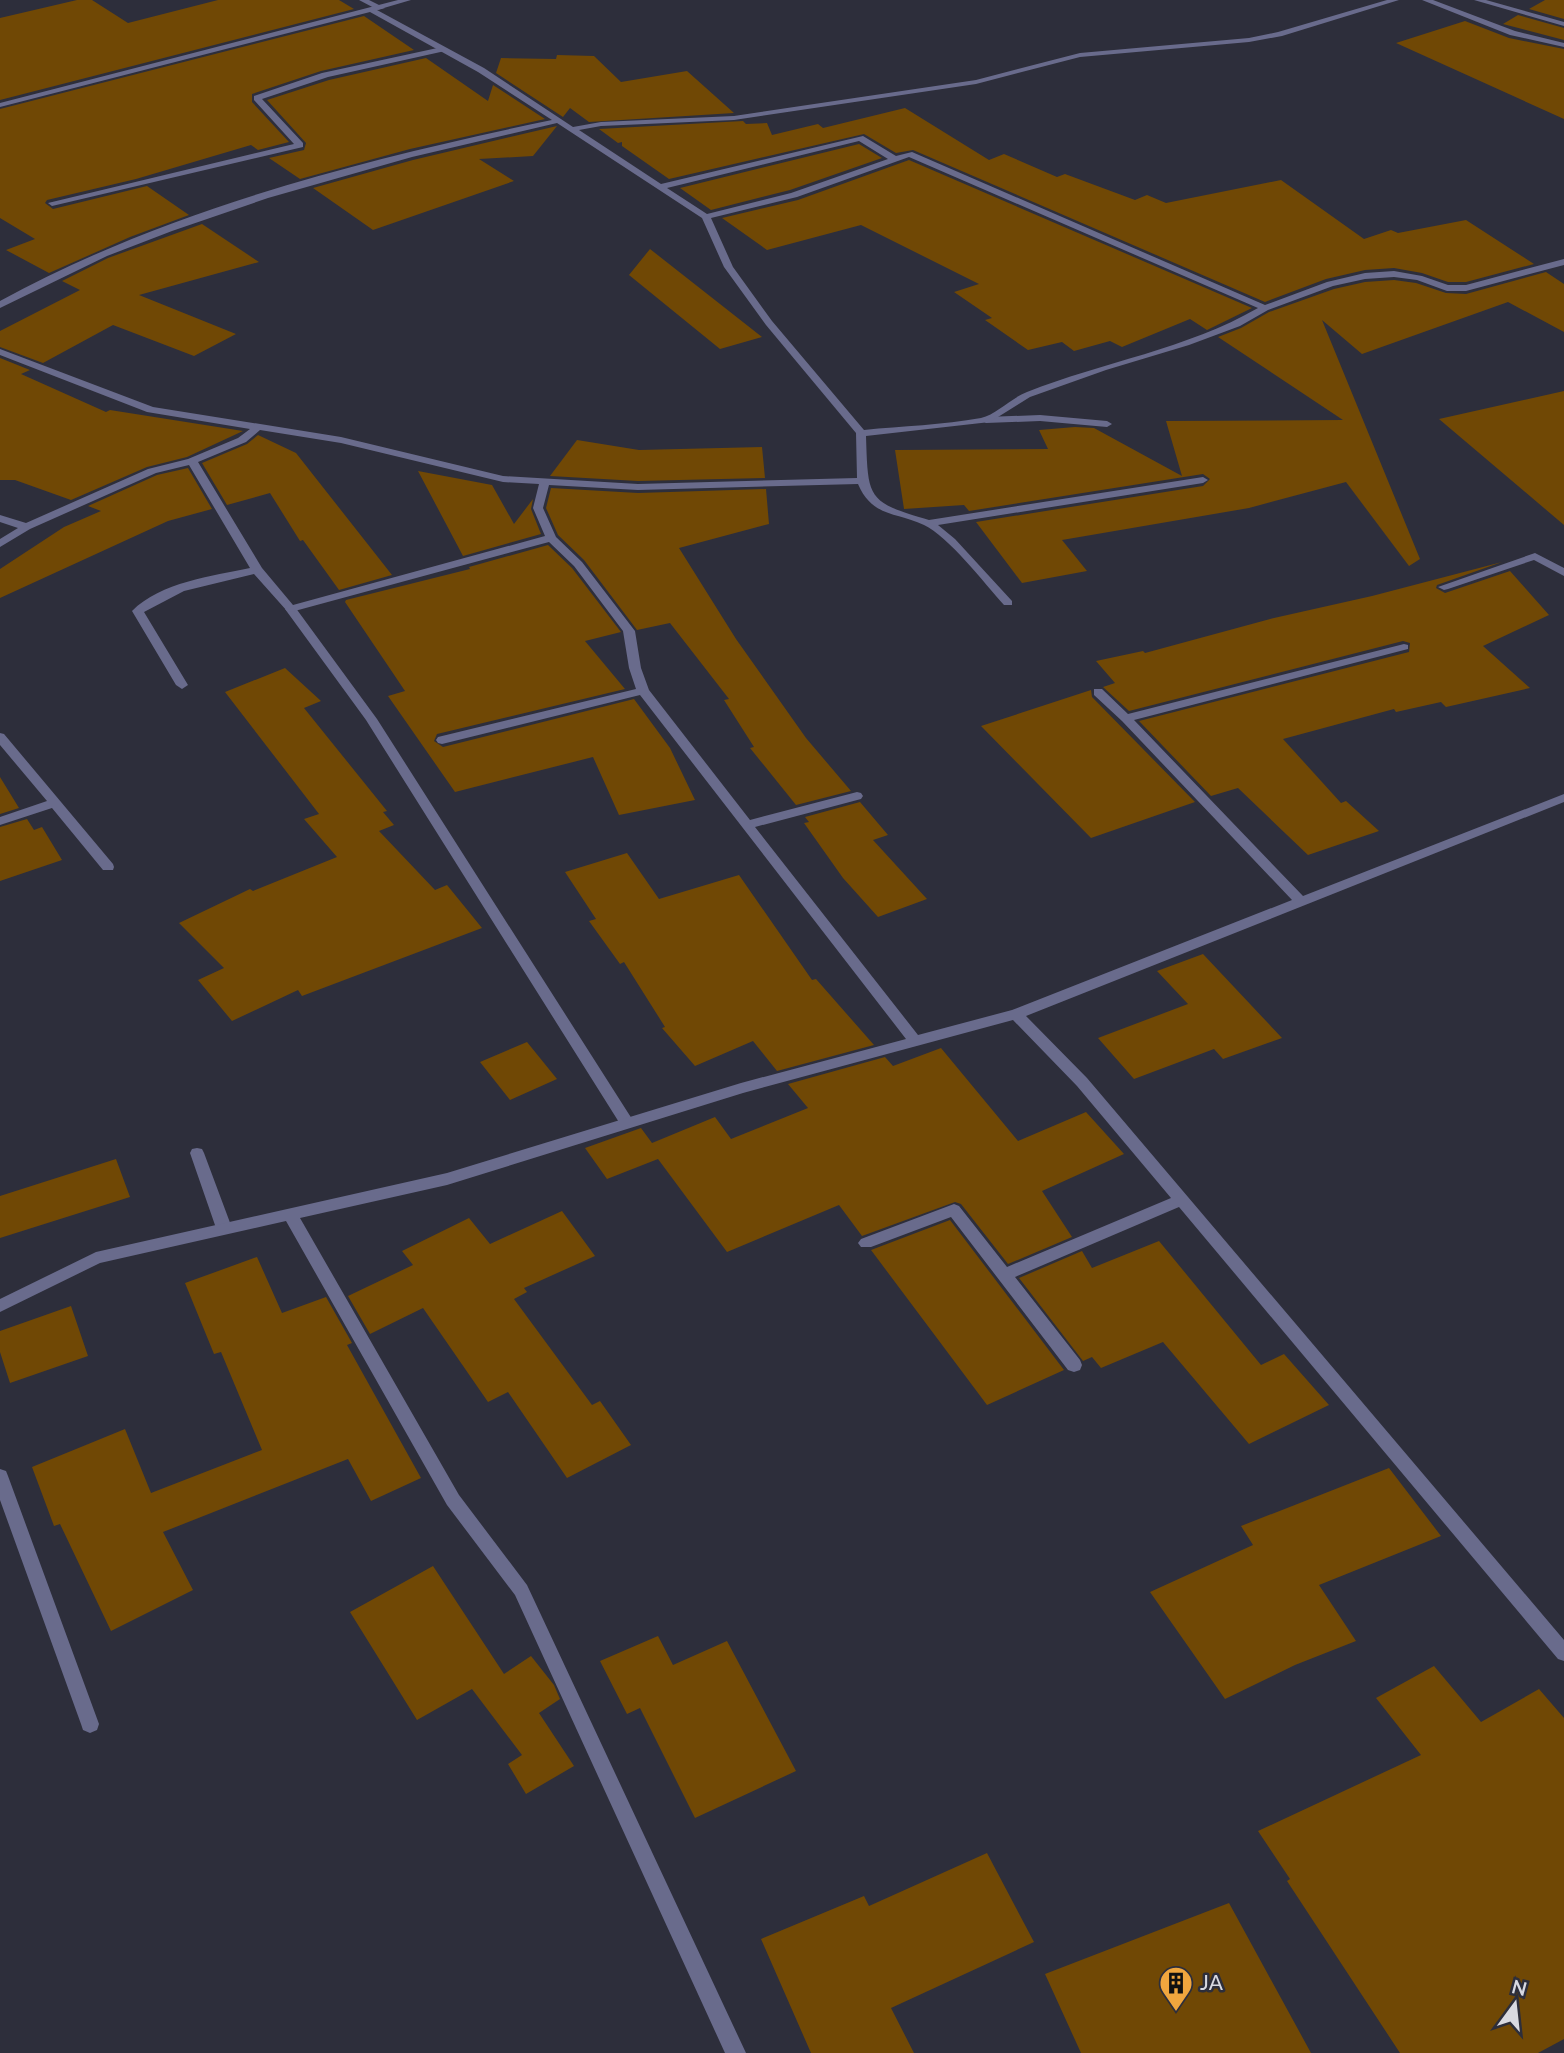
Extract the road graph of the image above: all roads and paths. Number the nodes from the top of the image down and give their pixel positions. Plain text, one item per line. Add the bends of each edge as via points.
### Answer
1 (363, 0) edge
2 (407, 0) edge
3 (1395, 0) edge
4 (1426, 0) edge
5 (1478, 0) edge
6 (376, 9) junction
7 (1564, 24) edge
8 (1564, 45) edge
9 (442, 49) junction
10 (0, 105) edge
11 (557, 121) junction
12 (574, 129) junction
13 (895, 159) junction
14 (660, 187) junction
15 (52, 203) dead end
16 (706, 217) junction
17 (1564, 262) edge
18 (0, 305) edge
19 (1265, 308) junction
20 (0, 352) edge
21 (986, 419) junction
22 (1107, 424) dead end
23 (258, 427) junction
24 (861, 433) junction
25 (192, 461) junction
26 (1203, 480) dead end
27 (862, 481) junction
28 (545, 482) junction
29 (0, 518) edge
30 (929, 523) junction
31 (26, 527) junction
32 (551, 538) junction
33 (0, 544) edge
34 (257, 570) junction
35 (1564, 573) edge
36 (1444, 587) dead end
37 (1008, 603) dead end
38 (291, 609) junction
39 (1404, 647) dead end
40 (182, 685) dead end
41 (643, 691) junction
42 (1098, 692) dead end
43 (1126, 718) junction
44 (0, 737) edge
45 (442, 740) dead end
46 (857, 796) dead end
47 (1564, 798) edge
48 (55, 803) junction
49 (0, 821) edge
50 (747, 825) junction
51 (108, 867) dead end
52 (1300, 901) junction
53 (1016, 1014) junction
54 (915, 1041) junction
55 (627, 1123) junction
56 (197, 1153) dead end
57 (1182, 1200) junction
58 (289, 1213) junction
59 (224, 1228) junction
60 (866, 1243) dead end
61 (1004, 1275) junction
62 (0, 1306) edge
63 (1074, 1365) dead end
64 (0, 1476) edge
65 (1564, 1653) edge
66 (90, 1724) dead end
67 (736, 2053) edge

1 - 6 street
2 - 6 street
3 - 12 street via 1249,40 1080,55 976,82 788,111
4 - 8 street via 1513,33
5 - 7 street
6 - 9 street
6 - 10 street
9 - 11 street
9 - 15 street via 357,66 257,98 300,145
11 - 12 street
11 - 18 street via 389,159 254,197 113,250
12 - 14 street
13 - 14 street via 860,138
13 - 16 street via 794,195
13 - 19 street via 909,154
14 - 16 street
16 - 24 street via 729,267 761,312
17 - 19 street via 1466,288 1447,288 1394,274 1365,276
19 - 21 street via 1186,343 1027,395
20 - 23 street via 151,410
21 - 22 street
21 - 24 street
23 - 25 street via 242,440
23 - 28 street via 341,440 503,479
24 - 27 street
25 - 31 street via 152,471
25 - 34 street
26 - 30 street
27 - 28 street via 638,487
27 - 30 street via 869,497 891,512
28 - 32 street via 538,508
29 - 31 street
30 - 37 street
31 - 33 street
32 - 38 street
32 - 41 street via 578,564 629,631
34 - 38 street
34 - 40 street via 189,584 138,611
35 - 36 street via 1535,556
38 - 55 street via 371,719
39 - 43 street
41 - 45 street
41 - 50 street
42 - 43 street
43 - 52 street
44 - 48 street
46 - 50 street
47 - 52 street
48 - 49 street
48 - 51 street
50 - 54 street
52 - 53 street
53 - 54 street
53 - 57 street via 1082,1082
54 - 55 street
55 - 58 street via 447,1179
56 - 59 street
57 - 61 street
57 - 65 street
58 - 59 street
58 - 67 street via 453,1500 521,1590
59 - 62 street via 96,1258
60 - 61 street via 954,1210
61 - 63 street
64 - 66 street

